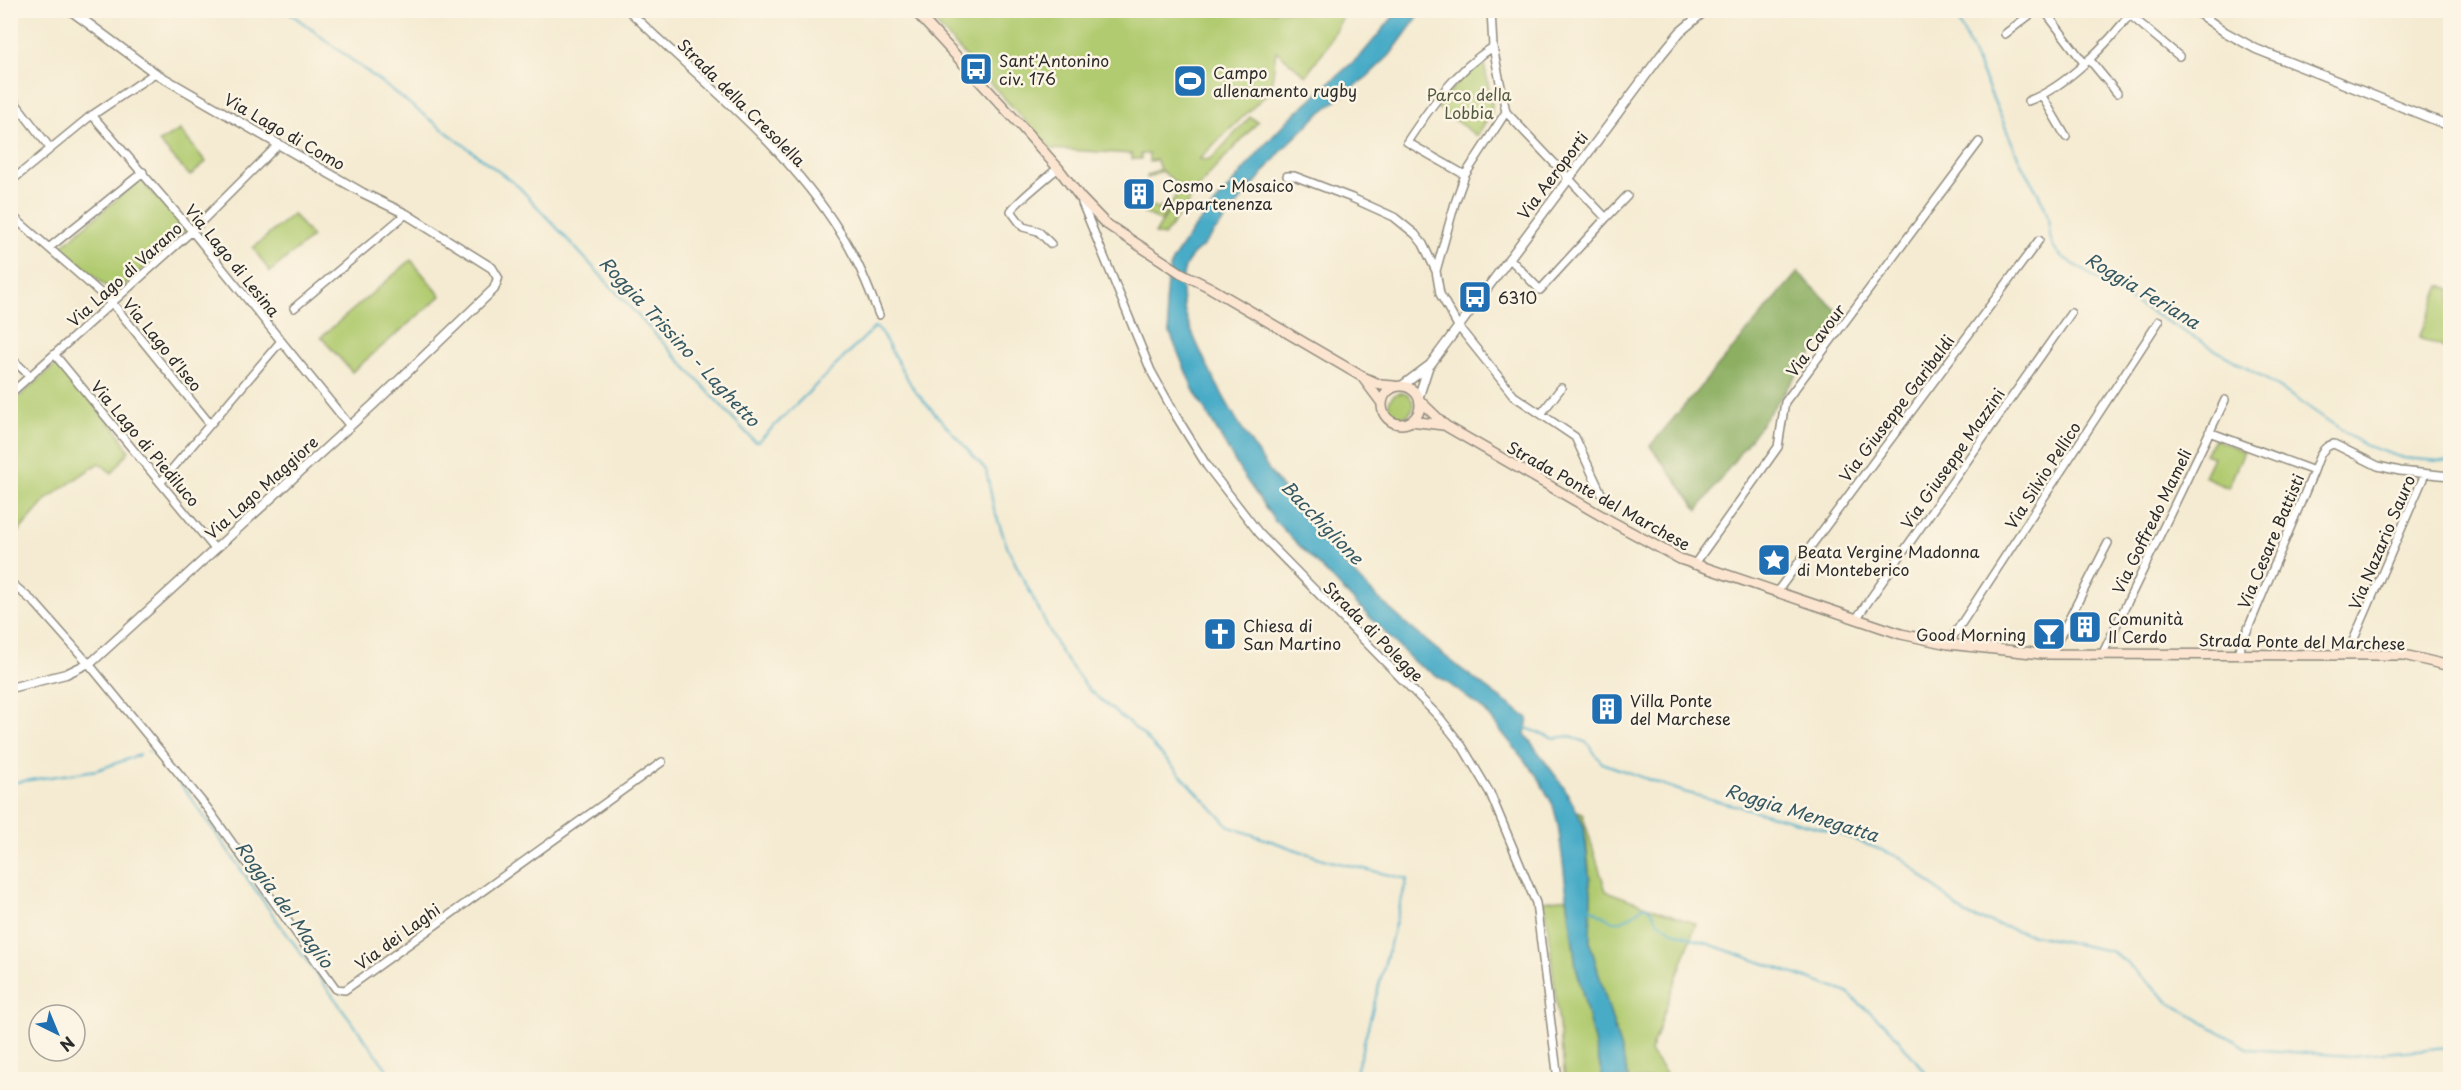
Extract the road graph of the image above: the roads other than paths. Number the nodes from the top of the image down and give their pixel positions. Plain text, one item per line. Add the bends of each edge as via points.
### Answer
1 (70, 10) edge
2 (628, 10) edge
3 (914, 10) edge
4 (1491, 10) edge
5 (1706, 10) edge
6 (2036, 10) edge
7 (2044, 10) edge
8 (2194, 10) edge
9 (2132, 13) edge
10 (2006, 34) dead end
11 (1493, 47) junction
12 (2179, 56) dead end
13 (2087, 61) junction
14 (155, 73) junction
15 (2117, 93) dead end
16 (10, 96) edge
17 (2042, 96) junction
18 (2028, 101) dead end
19 (1506, 112) junction
20 (92, 115) junction
21 (2451, 126) edge
22 (2066, 137) dead end
23 (1980, 142) dead end
24 (278, 145) junction
25 (50, 148) junction
26 (1059, 169) junction
27 (143, 172) junction
28 (1465, 175) junction
29 (1287, 176) dead end
30 (1569, 177) junction
31 (10, 182) edge
32 (1627, 196) dead end
33 (1080, 198) junction
34 (10, 214) edge
35 (406, 214) junction
36 (1606, 218) junction
37 (1105, 220) junction
38 (192, 231) junction
39 (1095, 232) junction
40 (2039, 240) dead end
41 (1051, 244) dead end
42 (50, 247) junction
43 (1509, 258) junction
44 (492, 268) joint
45 (1436, 271) junction
46 (113, 304) junction
47 (294, 308) dead end
48 (2071, 313) dead end
49 (879, 315) dead end
50 (2159, 321) dead end
51 (1458, 326) junction
52 (281, 341) junction
53 (55, 355) junction
54 (10, 357) edge
55 (1430, 365) junction
56 (30, 376) junction
57 (1361, 376) junction
58 (1398, 386) junction
59 (1561, 388) dead end
60 (10, 394) edge
61 (1419, 399) junction
62 (2225, 400) dead end
63 (1381, 402) junction
64 (1541, 414) junction
65 (1411, 421) junction
66 (210, 424) junction
67 (350, 426) junction
68 (1446, 426) junction
69 (2209, 432) junction
70 (2314, 471) junction
71 (2425, 474) junction
72 (2451, 476) edge
73 (161, 482) junction
74 (1602, 495) dead end
75 (2108, 543) dead end
76 (215, 549) junction
77 (1694, 565) junction
78 (10, 582) edge
79 (1776, 592) junction
80 (1856, 619) junction
81 (1948, 644) junction
82 (2051, 654) junction
83 (2102, 655) junction
84 (2237, 655) junction
85 (2347, 655) junction
86 (89, 664) junction
87 (2451, 666) edge
88 (10, 688) edge
89 (662, 762) dead end
90 (1558, 1080) edge

1 - 14 street, Via Lago di Como
2 - 49 street, Strada della Cresolella via 794,170 844,238
3 - 26 main road
4 - 11 street
5 - 30 street, Via Aeroporti via 1661,55
6 - 10 street
7 - 13 street
8 - 21 street via 2256,49
9 - 12 street
9 - 13 street
11 - 19 street
11 - 28 street via 1433,102 1407,142
13 - 15 street
13 - 17 street
14 - 20 street
14 - 24 street, Via Lago di Como
16 - 25 street
17 - 18 street
17 - 22 street
19 - 28 street
19 - 30 street
20 - 25 street
20 - 27 street, Via Lago di Lesina
23 - 77 street, Via Cavour via 1785,402 1778,447
24 - 35 street, Via Lago di Como
24 - 38 street, Via Lago di Varano
25 - 31 street
26 - 33 main road
26 - 37 main road
26 - 41 street via 1012,206 1011,211 1023,227 1038,231
27 - 38 street, Via Lago di Lesina
27 - 42 street
28 - 45 street
29 - 45 street, Strada Ponte del Marchese via 1342,194 1394,218 1423,244
30 - 36 street
30 - 43 street, Via Aeroporti
32 - 36 street
33 - 37 main road
33 - 39 street, Strada di Polegge
34 - 42 street, Via Lago d'Iseo
35 - 44 street, Via Lago di Como
35 - 47 street
36 - 43 street via 1540,290
37 - 39 street
37 - 57 main road, Strada Ponte del Marchese via 1181,273
38 - 46 street, Via Lago di Varano
38 - 52 street, Via Lago di Lesina
39 - 90 street, Strada di Polegge via 1151,371 1207,466 1259,533 1440,718 1490,793 1539,912
40 - 79 street, Via Giuseppe Garibaldi
42 - 46 street, Via Lago d'Iseo
43 - 51 street, Via Aeroporti
44 - 67 street, Via Lago Maggiore via 498,278 494,290
45 - 51 street, Strada Ponte del Marchese via 1440,294
46 - 53 street, Via Lago di Varano
46 - 66 street, Via Lago d'Iseo
48 - 80 street, Via Giuseppe Mazzini
50 - 81 street, Via Silvio Pellico
51 - 55 street, Via Aeroporti
51 - 64 street, Strada Ponte del Marchese via 1514,396
52 - 66 street
52 - 67 street, Via Lago di Lesina
53 - 56 street, Via Lago di Varano
53 - 73 street, Via Lago di Piediluco
54 - 56 street
55 - 58 street, Via Aeroporti
55 - 61 street, Via Aeroporti
56 - 60 street, Via Lago di Varano
57 - 58 main road, Strada Ponte del Marchese via 1382,385
57 - 63 main road, Strada Ponte del Marchese
58 - 61 main road, Strada Ponte del Marchese via 1412,389
58 - 63 main road via 1385,393
59 - 64 street
61 - 65 main road via 1419,412
61 - 68 main road, Strada Ponte del Marchese
62 - 69 street, Via Goffredo Mameli
63 - 65 main road, Strada Ponte del Marchese via 1390,421
64 - 74 street, Strada Ponte del Marchese via 1575,437
65 - 68 main road, Strada Ponte del Marchese
66 - 73 street
67 - 76 street, Via Lago Maggiore
68 - 77 main road, Strada Ponte del Marchese
69 - 70 street
69 - 83 street, Via Goffredo Mameli
70 - 71 street, Via Cesare Battisti via 2321,452 2334,444 2378,466
70 - 84 street, Via Cesare Battisti
71 - 72 street
71 - 85 street, Via Nazario Sauro
73 - 76 street, Via Lago di Piediluco
75 - 82 street
76 - 86 street, Via Lago Maggiore
77 - 79 main road, Strada Ponte del Marchese
78 - 86 street, Via dei Laghi via 36,604
79 - 80 main road, Strada Ponte del Marchese
80 - 81 main road, Strada Ponte del Marchese
81 - 82 main road, Strada Ponte del Marchese
82 - 83 main road, Strada Ponte del Marchese
83 - 84 main road, Strada Ponte del Marchese
84 - 85 main road, Strada Ponte del Marchese
85 - 87 main road, Strada Ponte del Marchese via 2404,655
86 - 88 street, Via Lago Maggiore
86 - 89 street, Via dei Laghi via 208,809 336,989 345,990

